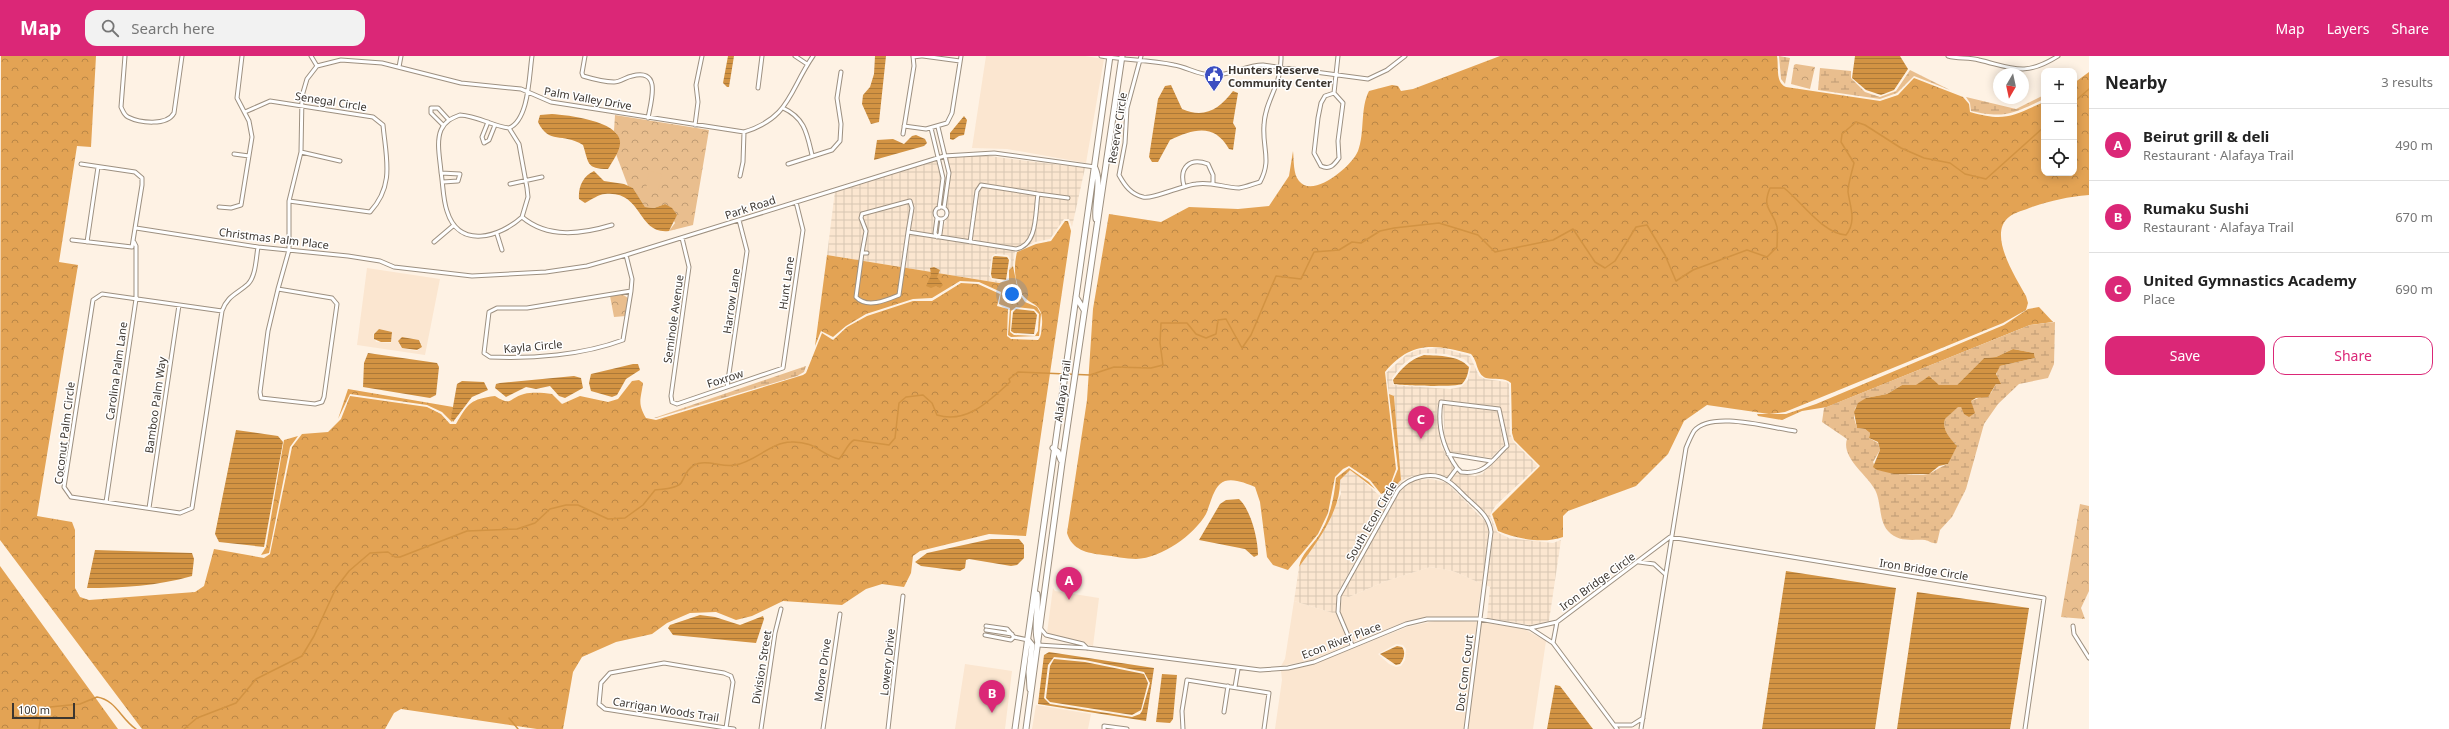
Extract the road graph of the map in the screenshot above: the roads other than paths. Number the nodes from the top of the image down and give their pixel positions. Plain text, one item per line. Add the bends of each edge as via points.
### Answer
1 (125, 56) edge
2 (182, 56) edge
3 (242, 56) edge
4 (311, 56) edge
5 (401, 56) edge
6 (532, 56) edge
7 (584, 56) edge
8 (702, 56) edge
9 (762, 56) edge
10 (795, 56) edge
11 (812, 56) edge
12 (913, 56) edge
13 (922, 56) edge
14 (961, 56) edge
15 (1101, 56) edge
16 (1137, 56) edge
17 (1282, 56) edge
18 (1338, 56) edge
19 (1405, 56) edge
20 (1948, 56) edge
21 (2058, 56) edge
22 (1110, 57) edge
23 (1122, 58) edge
24 (1141, 58) edge
25 (960, 61) junction
26 (807, 64) junction
27 (317, 66) junction
28 (399, 67) junction
29 (1281, 67) junction
30 (840, 72) dead end
31 (1336, 75) junction
32 (758, 88) dead end
33 (527, 91) junction
34 (1334, 92) junction
35 (302, 105) junction
36 (783, 108) junction
37 (245, 112) junction
38 (648, 118) junction
39 (449, 120) junction
40 (488, 122) junction
41 (443, 125) junction
42 (495, 125) junction
43 (695, 125) junction
44 (904, 126) junction
45 (938, 127) junction
46 (509, 128) junction
47 (932, 128) junction
48 (744, 132) junction
49 (903, 134) dead end
50 (941, 142) junction
51 (934, 144) junction
52 (301, 152) junction
53 (234, 154) dead end
54 (812, 155) junction
55 (249, 156) junction
56 (944, 156) junction
57 (937, 157) junction
58 (340, 160) dead end
59 (81, 164) dead end
60 (788, 164) dead end
61 (98, 167) junction
62 (1095, 167) junction
63 (442, 173) junction
64 (740, 176) dead end
65 (542, 177) dead end
66 (526, 180) junction
67 (443, 182) junction
68 (1213, 183) junction
69 (510, 184) dead end
70 (1184, 186) junction
71 (1038, 194) junction
72 (1068, 198) dead end
73 (289, 200) junction
74 (796, 202) junction
75 (219, 207) dead end
76 (939, 208) junction
77 (944, 208) junction
78 (522, 217) junction
79 (937, 218) junction
80 (942, 219) junction
81 (739, 220) junction
82 (454, 224) junction
83 (612, 225) dead end
84 (1097, 226) junction
85 (136, 228) junction
86 (908, 232) junction
87 (497, 234) junction
88 (937, 237) junction
89 (682, 238) junction
90 (72, 240) dead end
91 (87, 242) junction
92 (134, 242) junction
93 (434, 242) dead end
94 (970, 242) junction
95 (258, 247) junction
96 (289, 250) junction
97 (502, 250) dead end
98 (862, 253) junction
99 (867, 253) dead end
100 (626, 256) junction
101 (409, 269) joint
102 (278, 289) junction
103 (631, 291) junction
104 (1075, 296) junction
105 (136, 299) junction
106 (179, 305) junction
107 (1084, 310) junction
108 (222, 311) junction
109 (783, 368) joint
110 (727, 387) junction
111 (672, 402) joint
112 (1795, 432) dead end
113 (1053, 448) junction
114 (1448, 454) junction
115 (1492, 461) junction
116 (1062, 463) junction
117 (1457, 468) junction
118 (1448, 480) junction
119 (106, 502) junction
120 (149, 508) junction
121 (1670, 537) junction
122 (1639, 562) junction
123 (1665, 574) junction
124 (1036, 587) junction
125 (904, 596) dead end
126 (781, 609) dead end
127 (840, 614) dead end
128 (1479, 620) junction
129 (1557, 622) junction
130 (2073, 626) dead end
131 (986, 628) dead end
132 (1530, 628) junction
133 (1041, 629) junction
134 (985, 636) dead end
135 (1014, 637) junction
136 (1028, 640) junction
137 (1553, 643) junction
138 (1038, 645) junction
139 (1352, 645) junction
140 (1086, 648) junction
141 (2089, 658) edge
142 (1238, 669) junction
143 (1228, 686) junction
144 (1235, 687) junction
145 (1030, 700) junction
146 (1224, 712) dead end
147 (1643, 718) junction
148 (1614, 725) junction
149 (726, 728) junction
150 (734, 729) edge
151 (761, 729) edge
152 (823, 729) edge
153 (888, 729) edge
154 (1015, 729) edge
155 (1026, 729) edge
156 (1104, 729) edge
157 (1127, 729) edge
158 (1183, 729) edge
159 (1264, 729) edge
160 (1466, 729) edge
161 (1617, 729) edge
162 (1642, 729) edge
163 (2025, 729) edge

1 - 2 street via 121,107 124,113 132,118 162,122 172,117 174,112
3 - 37 street via 236,92
4 - 27 street
5 - 28 street
6 - 33 street
7 - 38 street via 583,76 615,82 637,74 651,80 653,86
8 - 43 street via 696,85 698,102
9 - 32 street
10 - 26 street
11 - 26 street, Palm Valley Drive
12 - 13 street
12 - 44 street via 914,66
13 - 25 street
14 - 25 street
15 - 22 street
16 - 24 street
17 - 29 street, Reserve Circle
18 - 31 street
19 - 31 street via 1374,78
20 - 21 street via 1979,60 2006,69 2034,68
22 - 23 street
22 - 62 main road, Alafaya Trail
23 - 24 street via 1134,61
23 - 84 main road, Alafaya Trail
24 - 29 street via 1213,75 1256,65
24 - 70 street, Reserve Circle via 1127,108 1119,175 1131,192 1144,198
25 - 45 street via 950,119
26 - 36 street, Palm Valley Drive
27 - 28 street, Palm Valley Drive via 341,60
27 - 35 street via 307,79
28 - 33 street, Palm Valley Drive via 461,83 510,86
29 - 31 street
29 - 68 street, Reserve Circle via 1276,90 1266,111 1264,140 1268,160 1260,182 1239,188
30 - 54 street via 836,98 841,124 840,141 832,150
31 - 34 street
33 - 38 street, Palm Valley Drive via 551,102
33 - 46 street via 520,119 516,125
34 - 34 street via 1325,96 1321,103 1315,141 1314,153 1321,166 1325,168 1334,165 1340,158 1338,141 1343,103
35 - 37 street, Senegal Circle via 270,102
35 - 52 street
35 - 73 street, Senegal Circle via 378,119 383,125 388,173 377,204 370,212
36 - 48 street, Palm Valley Drive via 771,122
36 - 54 street via 798,116 803,123
37 - 55 street via 252,137
38 - 43 street, Palm Valley Drive
39 - 40 street via 460,115
39 - 41 street
39 - 41 street via 438,108 431,108 431,113
40 - 42 street
40 - 42 street via 482,137 484,143 489,140
41 - 63 street via 438,140
42 - 46 street
43 - 48 street, Palm Valley Drive
44 - 47 street
44 - 49 street
45 - 47 street
45 - 50 street
46 - 66 street via 519,144
47 - 51 street
48 - 64 street via 744,162
50 - 51 street
50 - 56 street
51 - 57 street
52 - 58 street
52 - 73 street
53 - 55 street
54 - 60 street
55 - 75 street via 241,205 231,208
56 - 57 street, Park Road
56 - 62 street, Park Road via 994,153
56 - 77 street via 949,173
57 - 74 street, Park Road
57 - 76 street via 942,166 943,178
59 - 61 street
61 - 85 street, Carolina Palm Lane via 135,172 142,178
61 - 91 street
62 - 84 main road via 1098,178 1094,206
62 - 104 main road, Alafaya Trail
63 - 67 street
63 - 67 street via 460,174 458,181
65 - 66 street
66 - 69 street
66 - 78 street via 528,197
67 - 82 street via 446,211
68 - 70 street, Reserve Circle
68 - 70 street via 1213,174 1208,164 1201,161 1185,168 1182,176
71 - 72 street
71 - 94 street via 1032,237 1026,246 1016,249
71 - 94 street via 981,185 977,191
73 - 96 street
74 - 81 street, Park Road
74 - 109 street, Hunt Lane via 803,230
76 - 77 street
76 - 79 street via 935,213
77 - 80 street via 946,215
78 - 83 street via 536,227 548,231 574,234
78 - 87 street
79 - 80 street
79 - 88 street
80 - 88 street via 940,234
81 - 89 street, Park Road
81 - 110 street, Harrow Lane via 747,251
82 - 87 street via 471,235
82 - 93 street
84 - 107 main road, Alafaya Trail
85 - 92 street, Carolina Palm Lane
85 - 95 street, Christmas Palm Place
86 - 88 street
86 - 98 street via 912,208 910,201 862,214 866,231
86 - 98 street via 899,295 879,303 856,298
87 - 97 street
88 - 94 street
89 - 100 street, Park Road
89 - 111 street, Seminole Avenue via 690,267
90 - 91 street
91 - 92 street via 129,248
92 - 105 street, Carolina Palm Lane
95 - 96 street, Christmas Palm Place
95 - 108 street, Coconut Palm Circle via 249,283 228,298
96 - 101 street, Christmas Palm Place via 348,256
96 - 102 street
98 - 99 street
100 - 101 street, Park Road via 569,269 515,275 472,276
100 - 103 street, Kayla Circle via 632,279
102 - 102 street via 268,331 261,398 315,404 322,402 337,304 332,298
103 - 103 street, Kayla Circle via 527,308 497,308 489,312 484,353 490,357 538,356 623,340
104 - 107 main road
104 - 113 main road, Alafaya Trail
105 - 106 street, Coconut Palm Circle
105 - 119 street, Carolina Palm Lane
105 - 119 street, Coconut Palm Circle via 102,294 93,300 64,487 71,497
106 - 108 street, Coconut Palm Circle
106 - 120 street, Bamboo Palm Way
107 - 116 main road, Alafaya Trail
108 - 120 street, Coconut Palm Circle via 192,508 180,513
109 - 110 street, Foxrow
110 - 111 street, Foxrow via 677,404
112 - 121 street via 1722,420 1709,422 1694,431 1686,448
113 - 116 main road via 1058,452
113 - 124 main road, Alafaya Trail
114 - 115 street
114 - 115 street via 1443,446 1439,412 1441,402 1499,409 1506,446
114 - 117 street
115 - 117 street via 1475,474 1460,472
116 - 133 main road, Alafaya Trail
117 - 118 street
118 - 128 street via 1489,521 1490,537
118 - 139 street, South Econ Circle via 1440,477 1412,478 1398,490 1339,596 1338,612
119 - 120 street, Coconut Palm Circle
121 - 122 street, Iron Bridge Circle
121 - 123 street
121 - 163 street, Iron Bridge Circle via 2044,598
122 - 123 street via 1654,564
122 - 129 street, Iron Bridge Circle
123 - 147 street
124 - 136 main road, Alafaya Trail
124 - 138 main road via 1038,607 1035,632
125 - 153 street, Lowery Drive
126 - 151 street, Division Street via 775,632
127 - 152 street, Moore Drive
128 - 132 street, Econ River Place
128 - 139 street, Econ River Place via 1427,619 1406,624
128 - 160 street, Dot Com Court
129 - 132 street, Iron Bridge Circle
129 - 137 street
130 - 141 street via 2074,634
131 - 135 street via 1012,634
132 - 137 street
133 - 138 main road, Alafaya Trail
133 - 140 street, Econ River Place via 1046,635 1082,644
134 - 135 street via 1011,640
135 - 136 street
136 - 145 main road via 1032,645 1028,672
136 - 154 main road, Alafaya Trail
137 - 148 street
138 - 140 street, Econ River Place
138 - 145 main road, Alafaya Trail
139 - 142 street, Econ River Place via 1314,662 1288,668
140 - 142 street, Econ River Place
142 - 144 street
143 - 144 street
143 - 146 street
143 - 158 street via 1187,680 1182,711
144 - 159 street via 1269,693
145 - 155 main road, Alafaya Trail
147 - 148 street via 1632,725
147 - 162 street
148 - 161 street
149 - 149 street, Carrigan Woods Trail via 605,709 598,700 601,683 610,673 664,663 724,673 731,676 733,682
149 - 150 street, Carrigan Woods Trail
156 - 157 street via 1104,726

